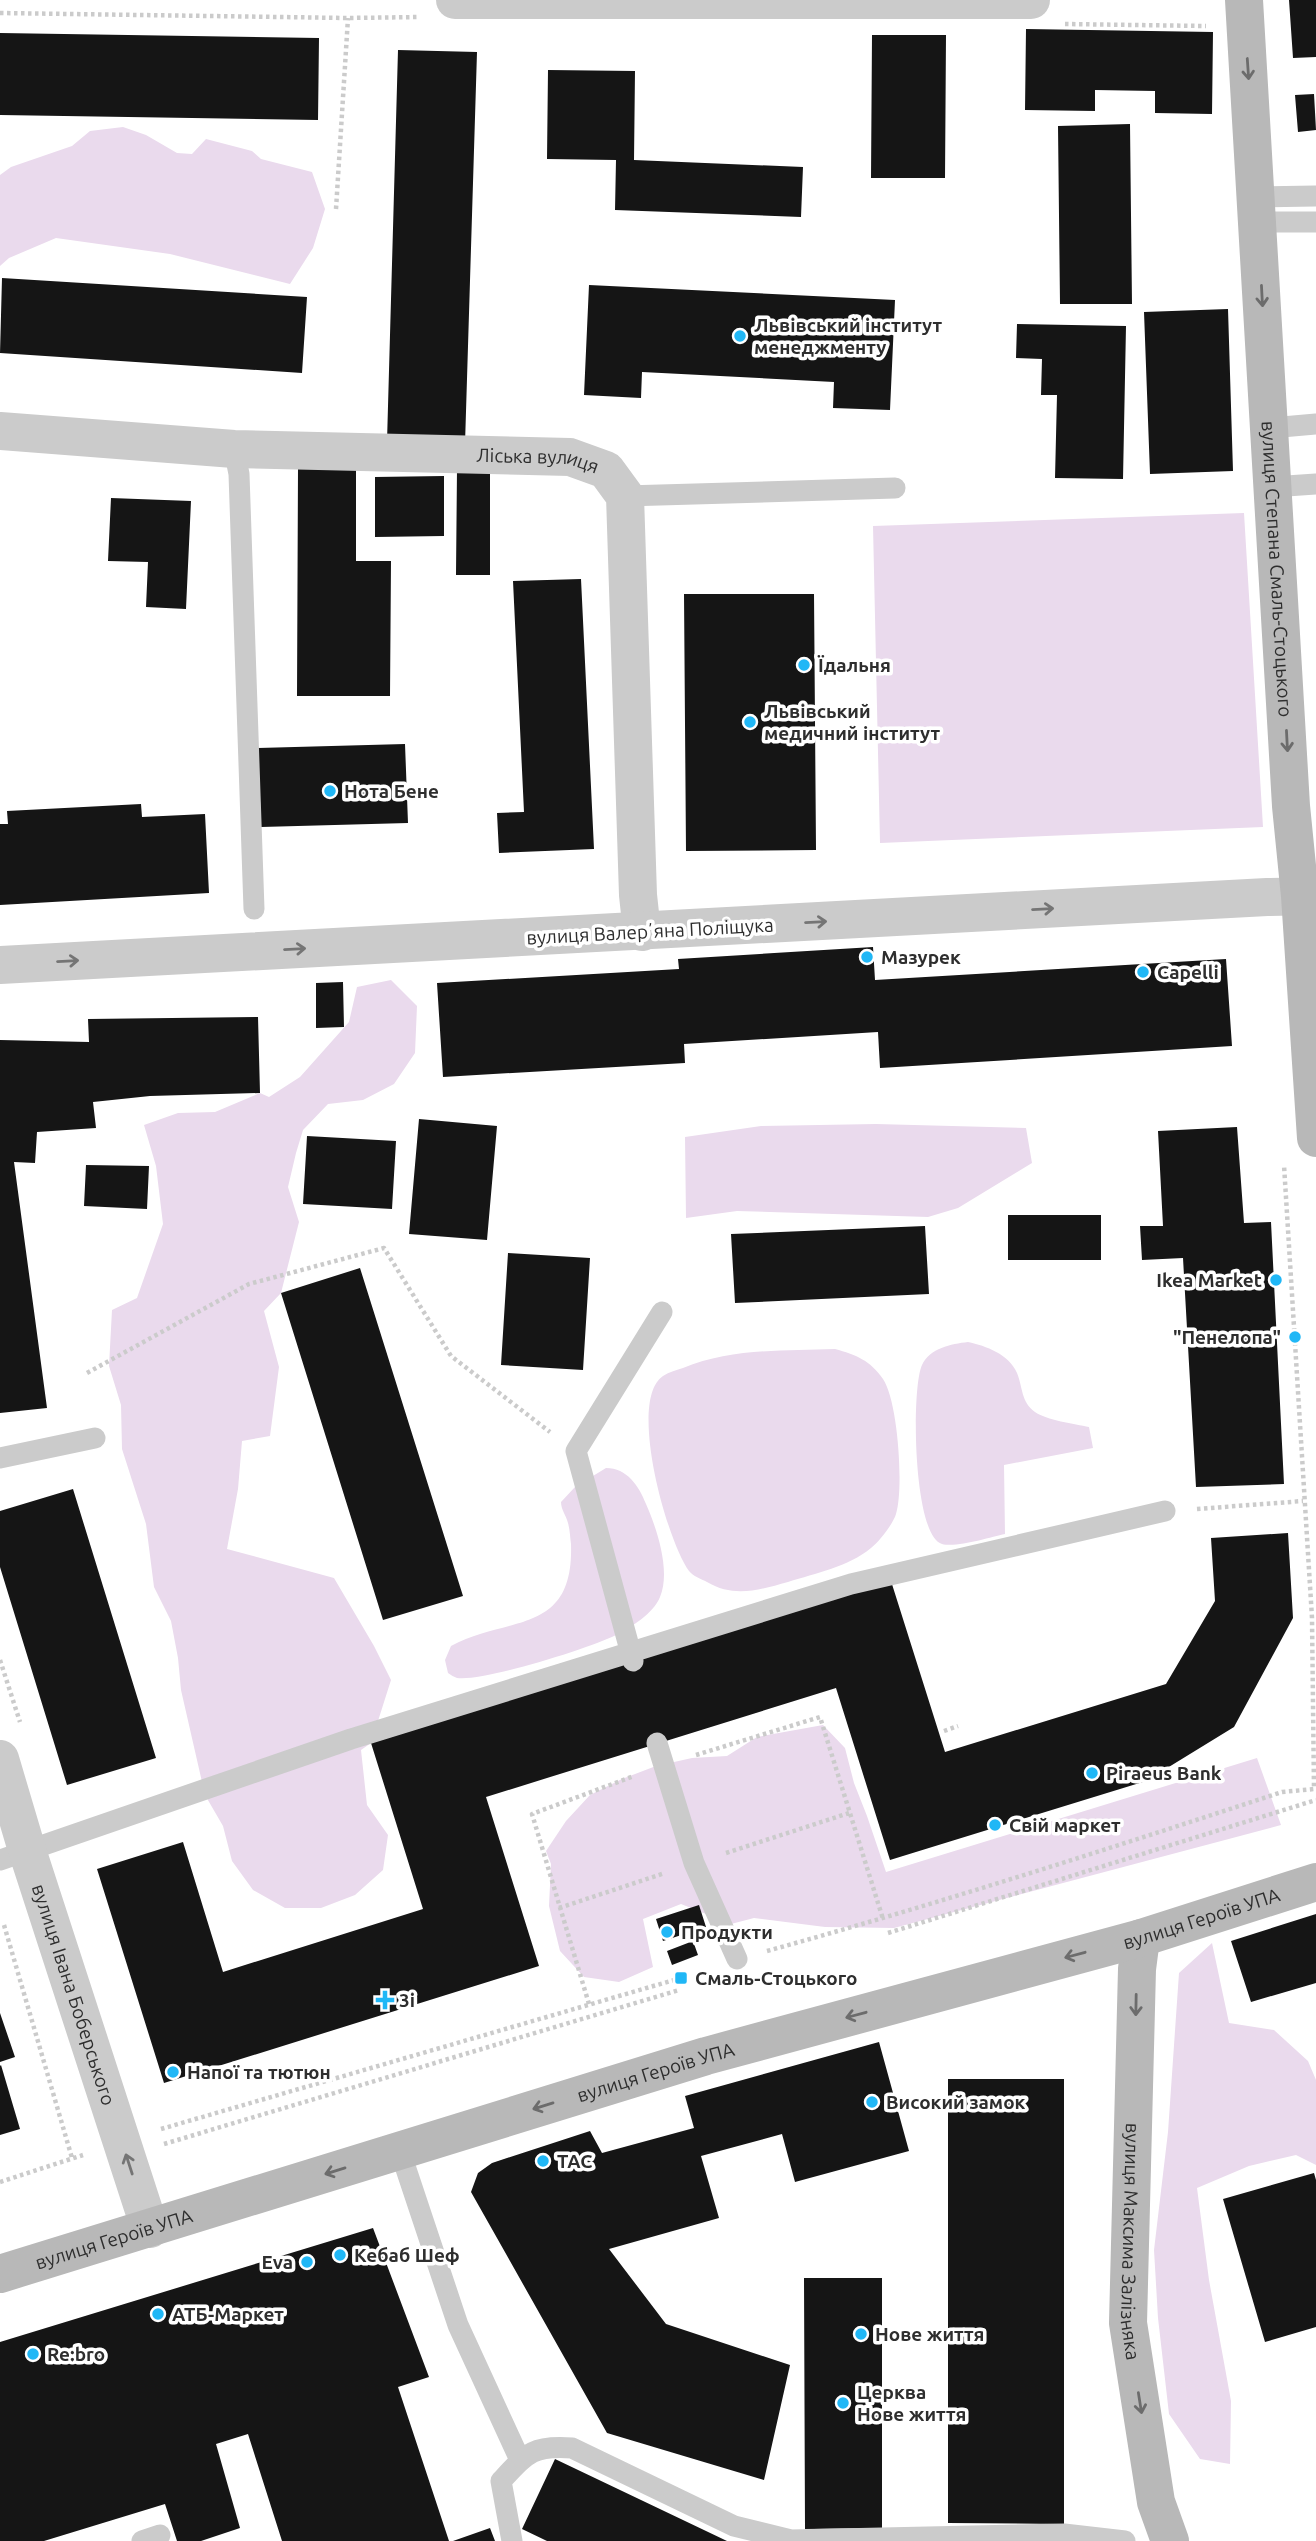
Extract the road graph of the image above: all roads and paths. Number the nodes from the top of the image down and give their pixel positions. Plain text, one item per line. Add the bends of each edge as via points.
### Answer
1 (455, 0) edge
2 (842, 0) edge
3 (1242, 0) edge
4 (1042, 12) edge
5 (348, 18) dead end
6 (1206, 26) dead end
7 (1315, 196) edge
8 (336, 209) dead end
9 (1257, 209) junction
10 (1316, 222) edge
11 (1316, 424) edge
12 (1270, 428) junction
13 (0, 431) edge
14 (234, 449) junction
15 (1316, 484) edge
16 (1272, 487) junction
17 (895, 488) dead end
18 (625, 496) junction
19 (1308, 896) edge
20 (254, 909) dead end
21 (642, 932) junction
22 (0, 965) edge
23 (1316, 1139) edge
24 (662, 1312) dead end
25 (86, 1373) dead end
26 (95, 1438) dead end
27 (576, 1451) junction
28 (0, 1458) edge
29 (1304, 1501) dead end
30 (1214, 1508) dead end
31 (1165, 1511) dead end
32 (631, 1657) junction
33 (958, 1727) dead end
34 (944, 1731) dead end
35 (657, 1744) dead end
36 (0, 1759) edge
37 (663, 1766) junction
38 (1314, 1789) dead end
39 (1316, 1800) edge
40 (13, 1855) edge
41 (1316, 1882) edge
42 (883, 1919) junction
43 (4, 1923) dead end
44 (888, 1933) dead end
45 (1141, 1938) junction
46 (737, 1959) joint
47 (681, 1978) dead end
48 (679, 1990) dead end
49 (589, 2004) junction
50 (123, 2148) junction
51 (400, 2151) junction
52 (72, 2158) junction
53 (0, 2182) edge
54 (150, 2229) junction
55 (0, 2274) edge
56 (520, 2460) junction
57 (512, 2541) edge
58 (1125, 2541) edge
59 (1170, 2541) edge

1 - 2 street
2 - 4 street
3 -> 9 street, вулиця Степана Смаль-Стоцького
4 - 6 path
5 - 8 path
7 - 9 lane
9 - 10 lane
9 -> 12 street, вулиця Степана Смаль-Стоцького
11 - 12 lane
12 - 16 street, вулиця Степана Смаль-Стоцького
13 - 14 street, Ліська вулиця
14 - 18 street, Ліська вулиця via 570,457 606,470
14 - 20 lane via 239,474
15 - 16 lane
16 -> 19 street, вулиця Степана Смаль-Стоцького via 1291,806
17 - 18 lane
18 - 21 street
21 -> 19 street, вулиця Валерʼяна Поліщука
19 - 23 street, вулиця Степана Смаль-Стоцького
22 -> 21 street, вулиця Валерʼяна Поліщука
24 - 27 lane
25 - 27 path via 249,1284 384,1248 451,1356
26 - 28 lane
27 - 32 lane
29 - 30 path
31 - 32 lane via 851,1584
32 - 40 lane via 351,1740
33 - 34 path
35 - 37 lane
36 - 40 street, вулиця Івана Боберського
37 - 42 path via 820,1717
37 - 46 lane via 694,1863
37 - 49 path via 532,1814
38 - 42 path via 1282,1792
39 - 44 path
40 - 50 street, вулиця Івана Боберського
41 - 45 street, вулиця Героїв УПА
42 - 46 path
43 - 52 path
45 -> 51 street, вулиця Героїв УПА via 706,2056
45 -> 59 street, вулиця Максима Залізняка via 1128,2323 1156,2502
47 - 49 path
48 - 50 path
49 - 50 path
50 - 52 path
54 -> 50 street, вулиця Івана Боберського
51 -> 54 street, вулиця Героїв УПА
51 - 56 lane via 458,2325
52 - 53 path
54 - 55 street, вулиця Героїв УПА
56 - 57 lane via 501,2481
56 - 58 lane via 544,2446 572,2448 734,2526 791,2540 1064,2534

